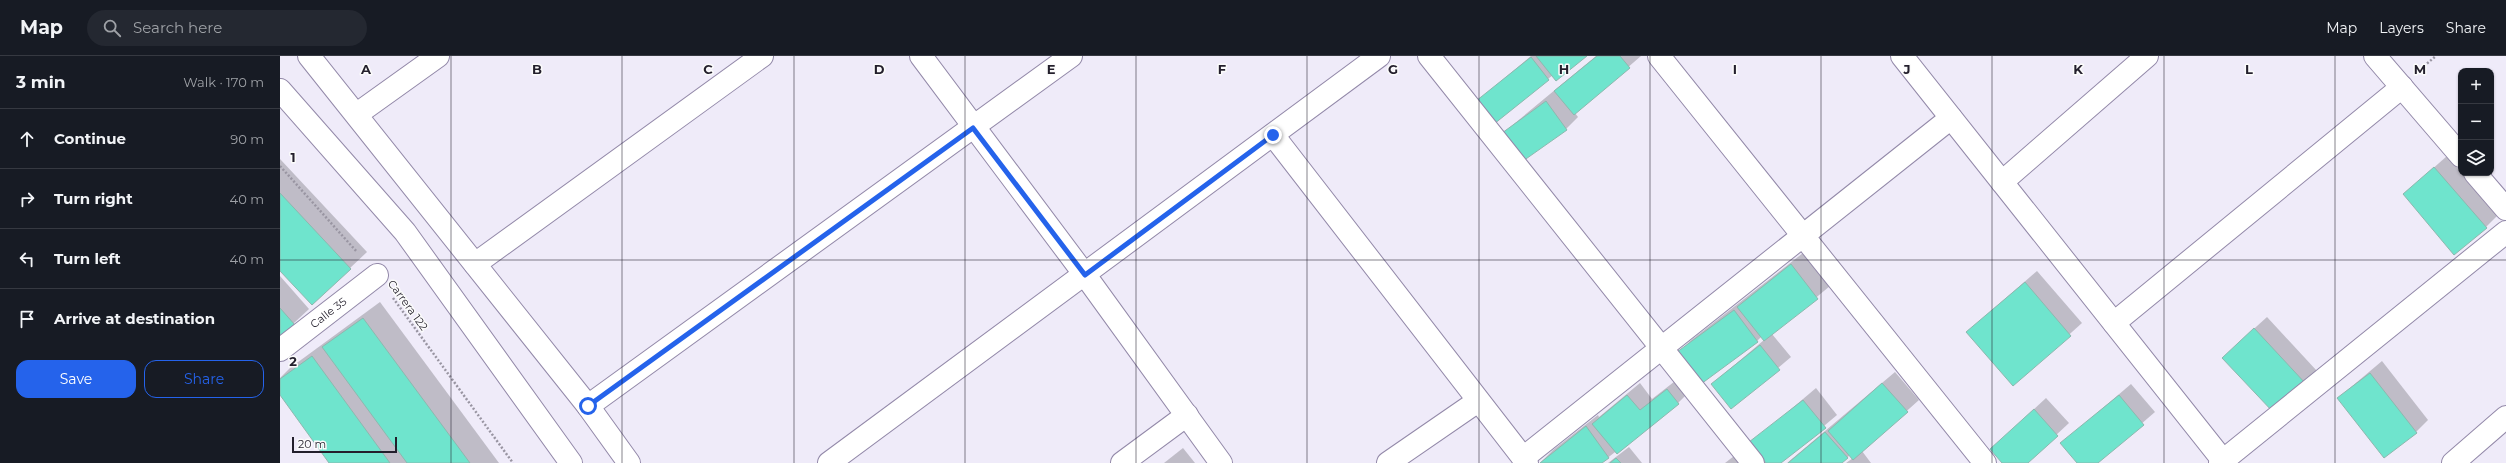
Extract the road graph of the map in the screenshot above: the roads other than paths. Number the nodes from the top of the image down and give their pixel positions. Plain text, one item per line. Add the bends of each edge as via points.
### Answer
1 (309, 56) edge
2 (438, 56) edge
3 (762, 56) edge
4 (921, 56) edge
5 (1071, 56) edge
6 (1380, 56) edge
7 (1429, 56) edge
8 (1659, 56) edge
9 (1902, 56) edge
10 (2147, 56) edge
11 (2375, 56) edge
12 (2402, 87) junction
13 (280, 90) edge
14 (357, 114) junction
15 (1951, 118) junction
16 (973, 128) junction
17 (1273, 135) junction
18 (2458, 152) edge
19 (2478, 176) edge
20 (2002, 182) junction
21 (2506, 209) edge
22 (2506, 232) edge
23 (1802, 236) junction
24 (475, 264) junction
25 (377, 275) road end
26 (1085, 275) junction
27 (2114, 324) junction
28 (1660, 347) junction
29 (280, 350) edge
30 (1478, 400) junction
31 (588, 406) junction
32 (1187, 416) junction
33 (2506, 417) edge
34 (1525, 460) edge
35 (2223, 462) edge
36 (570, 463) edge
37 (629, 463) edge
38 (829, 463) edge
39 (1122, 463) edge
40 (1221, 463) edge
41 (1388, 463) edge
42 (1754, 463) edge
43 (1985, 463) edge
44 (2453, 463) edge

1 - 14 street
2 - 14 street
3 - 24 street
4 - 16 street
5 - 16 street
6 - 17 street
7 - 28 street
8 - 23 street
9 - 15 street
10 - 20 street
11 - 12 street
12 - 18 street
12 - 27 street
13 - 36 street via 405,232
14 - 24 street
15 - 20 street
15 - 23 street
16 - 26 street
16 - 31 street
17 - 26 street
17 - 30 street
19 - 21 street
20 - 27 street
22 - 35 street
23 - 28 street
23 - 43 street
24 - 31 street
25 - 29 street, Calle 35
26 - 32 street
26 - 38 street
27 - 35 street
28 - 34 street
28 - 42 street
30 - 34 street
30 - 41 street
31 - 37 street
32 - 39 street
32 - 40 street
33 - 44 street

